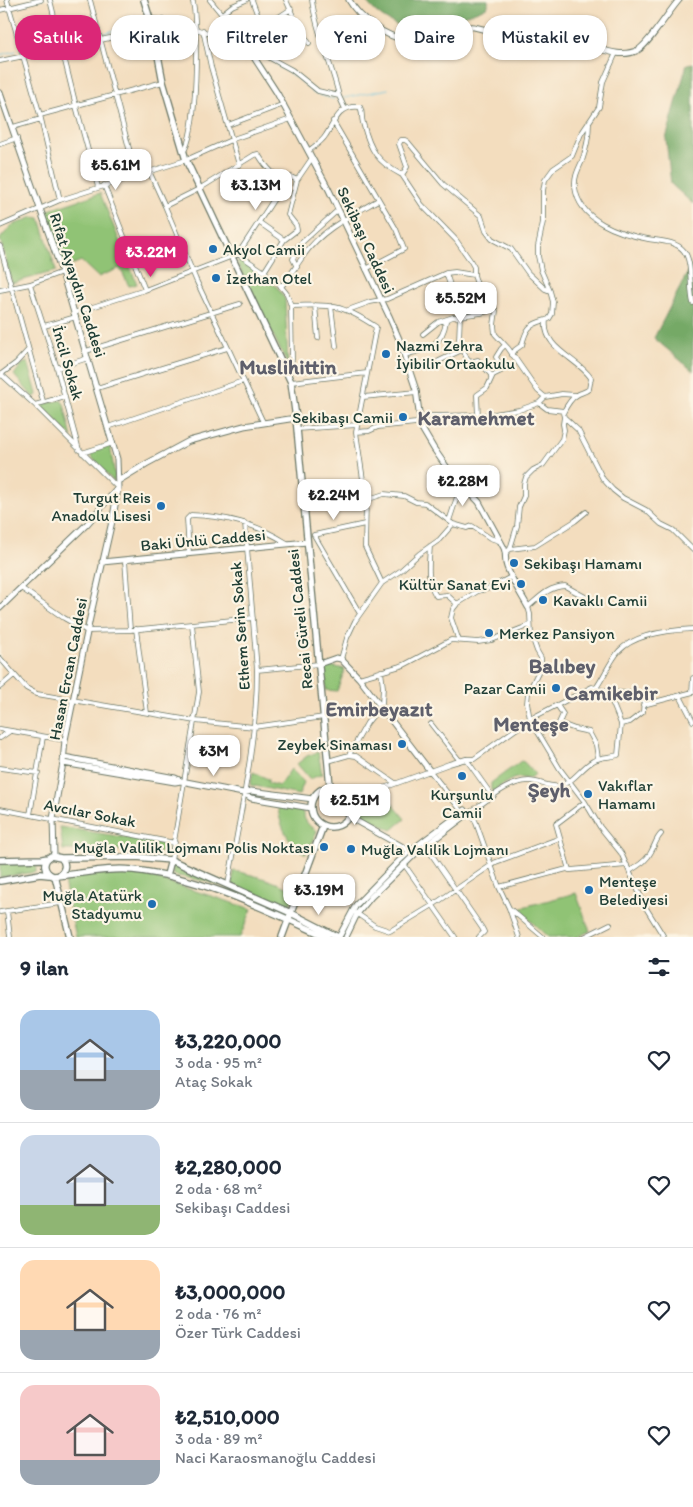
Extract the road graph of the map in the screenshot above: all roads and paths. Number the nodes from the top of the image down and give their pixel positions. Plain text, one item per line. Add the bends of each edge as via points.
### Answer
1 (7, 0) edge
2 (42, 0) edge
3 (50, 0) edge
4 (90, 0) edge
5 (144, 0) edge
6 (210, 0) edge
7 (246, 0) edge
8 (252, 0) edge
9 (286, 0) edge
10 (312, 0) edge
11 (350, 0) edge
12 (679, 0) edge
13 (193, 2) dead end
14 (8, 8) junction
15 (291, 9) junction
16 (0, 10) edge
17 (222, 14) joint
18 (54, 15) edge
19 (94, 15) edge
20 (149, 15) edge
21 (194, 15) edge
22 (257, 15) edge
23 (282, 15) edge
24 (198, 29) edge
25 (203, 30) junction
26 (15, 32) edge
27 (208, 32) edge
28 (111, 38) edge
29 (101, 40) joint
30 (309, 43) dead end
31 (616, 53) junction
32 (15, 58) edge
33 (23, 60) edge
34 (66, 60) edge
35 (159, 60) edge
36 (195, 60) edge
37 (256, 60) edge
38 (274, 60) edge
39 (0, 61) edge
40 (163, 82) junction
41 (0, 93) edge
42 (115, 95) junction
43 (339, 96) junction
44 (284, 104) junction
45 (76, 106) junction
46 (344, 109) junction
47 (40, 117) junction
48 (292, 120) junction
49 (333, 121) junction
50 (589, 121) junction
51 (228, 125) junction
52 (13, 127) junction
53 (17, 138) junction
54 (233, 139) junction
55 (0, 144) edge
56 (308, 151) junction
57 (184, 152) junction
58 (312, 158) junction
59 (186, 160) junction
60 (239, 165) junction
61 (149, 171) junction
62 (136, 175) junction
63 (402, 175) junction
64 (287, 179) junction
65 (297, 180) junction
66 (104, 185) junction
67 (98, 186) junction
68 (199, 189) junction
69 (60, 200) junction
70 (378, 200) junction
71 (165, 206) junction
72 (40, 208) junction
73 (338, 210) junction
74 (342, 221) junction
75 (260, 223) junction
76 (0, 224) edge
77 (284, 240) junction
78 (0, 246) edge
79 (235, 255) junction
80 (297, 267) junction
81 (366, 269) junction
82 (62, 272) junction
83 (192, 272) junction
84 (446, 273) junction
85 (474, 274) junction
86 (30, 284) junction
87 (11, 288) junction
88 (0, 290) edge
89 (145, 290) junction
90 (550, 291) junction
91 (381, 300) junction
92 (693, 303) edge
93 (240, 304) dead end
94 (315, 305) junction
95 (291, 306) junction
96 (332, 306) junction
97 (495, 309) junction
98 (348, 310) junction
99 (212, 314) junction
100 (75, 315) junction
101 (460, 315) junction
102 (546, 320) junction
103 (446, 321) junction
104 (44, 326) junction
105 (423, 334) dead end
106 (318, 338) dead end
107 (505, 345) junction
108 (336, 346) dead end
109 (227, 348) junction
110 (464, 349) junction
111 (28, 350) junction
112 (86, 351) junction
113 (405, 355) junction
114 (512, 355) junction
115 (88, 358) junction
116 (430, 367) dead end
117 (57, 368) junction
118 (367, 373) junction
119 (1, 375) edge
120 (491, 378) junction
121 (290, 379) junction
122 (243, 381) junction
123 (97, 388) junction
124 (417, 392) junction
125 (576, 395) junction
126 (65, 396) junction
127 (545, 397) junction
128 (363, 398) junction
129 (43, 401) junction
130 (539, 403) junction
131 (34, 405) junction
132 (564, 411) junction
133 (478, 416) junction
134 (564, 417) junction
135 (296, 418) junction
136 (420, 420) junction
137 (263, 422) junction
138 (357, 426) junction
139 (108, 427) junction
140 (297, 429) junction
141 (356, 432) junction
142 (113, 443) junction
143 (81, 451) junction
144 (118, 481) junction
145 (464, 487) junction
146 (118, 488) junction
147 (366, 500) junction
148 (586, 512) dead end
149 (451, 522) junction
150 (245, 523) junction
151 (365, 524) junction
152 (314, 535) junction
153 (306, 540) junction
154 (500, 541) junction
155 (289, 544) junction
156 (430, 546) junction
157 (247, 549) junction
158 (693, 550) edge
159 (508, 551) junction
160 (189, 554) junction
161 (125, 560) junction
162 (102, 562) junction
163 (512, 577) junction
164 (382, 582) junction
165 (21, 588) junction
166 (457, 604) junction
167 (600, 605) dead end
168 (1, 606) edge
169 (528, 607) junction
170 (360, 612) junction
171 (253, 618) junction
172 (192, 624) junction
173 (530, 625) junction
174 (693, 628) edge
175 (133, 630) junction
176 (88, 631) junction
177 (459, 641) junction
178 (0, 658) edge
179 (341, 659) junction
180 (319, 664) junction
181 (258, 670) junction
182 (381, 671) junction
183 (14, 675) junction
184 (359, 678) junction
185 (693, 678) edge
186 (0, 687) edge
187 (596, 688) junction
188 (608, 692) junction
189 (693, 692) edge
190 (680, 696) junction
191 (72, 701) junction
192 (557, 704) junction
193 (643, 705) junction
194 (381, 706) junction
195 (147, 713) junction
196 (324, 717) junction
197 (530, 719) junction
198 (693, 720) edge
199 (195, 721) junction
200 (431, 724) dead end
201 (621, 724) junction
202 (254, 726) junction
203 (0, 729) edge
204 (10, 731) junction
205 (43, 737) junction
206 (0, 738) edge
207 (65, 740) junction
208 (349, 755) junction
209 (598, 758) junction
210 (466, 759) junction
211 (63, 760) junction
212 (328, 760) junction
213 (460, 761) junction
214 (0, 768) edge
215 (430, 771) junction
216 (38, 773) junction
217 (569, 780) junction
218 (183, 781) junction
219 (395, 783) junction
220 (330, 786) junction
221 (243, 793) junction
222 (493, 797) junction
223 (312, 799) junction
224 (351, 800) junction
225 (585, 802) junction
226 (311, 808) junction
227 (0, 809) edge
228 (466, 813) junction
229 (30, 815) junction
230 (349, 817) junction
231 (53, 819) junction
232 (323, 826) junction
233 (661, 834) dead end
234 (560, 838) junction
235 (175, 842) junction
236 (425, 845) junction
237 (413, 852) junction
238 (54, 857) junction
239 (0, 860) edge
240 (172, 860) junction
241 (404, 864) junction
242 (627, 865) junction
243 (492, 866) junction
244 (569, 870) junction
245 (630, 871) junction
246 (55, 875) junction
247 (167, 876) junction
248 (0, 881) edge
249 (228, 885) junction
250 (498, 887) junction
251 (456, 889) junction
252 (226, 892) junction
253 (61, 903) junction
254 (433, 905) junction
255 (509, 908) junction
256 (7, 911) junction
257 (0, 912) edge
258 (355, 912) junction
259 (290, 916) junction
260 (610, 924) dead end
261 (538, 934) junction
262 (10, 937) edge
263 (70, 937) edge
264 (282, 937) edge
265 (327, 937) edge
266 (338, 937) edge
267 (346, 937) edge
268 (455, 937) edge
269 (479, 937) edge
270 (519, 937) edge
271 (534, 937) edge
272 (543, 937) edge
273 (584, 937) edge
274 (664, 937) edge

1 - 14 street
2 - 14 street
3 - 18 street
4 - 19 street
5 - 20 main road, Recai Güreli Caddesi
6 - 17 street
7 - 17 street
8 - 22 street
9 - 15 street
10 - 43 street
11 - 31 street via 355,10 375,27 405,41 438,45 472,27 524,42 579,43
12 - 31 street via 638,50
13 - 21 street
14 - 16 street
14 - 26 street
15 - 23 street
15 - 30 street
24 - 25 street
25 - 27 street
25 - 51 street
28 - 29 street
29 - 42 street
31 - 50 street via 603,82 600,107
32 - 39 street
33 - 47 street
34 - 45 street
35 - 40 main road, Recai Güreli Caddesi
36 - 57 street via 192,123
37 - 44 street, Sekibaşı Caddesi
38 - 43 street via 318,91
40 - 42 street
40 - 57 main road, Recai Güreli Caddesi
41 - 52 street, Rıfat Ayaydın Caddesi
42 - 45 street
42 - 62 street
43 - 46 street
44 - 48 street, Sekibaşı Caddesi
44 - 51 street
45 - 47 street
45 - 67 street
46 - 49 street
46 - 63 street via 360,107 375,154
47 - 52 street
47 - 69 street
48 - 54 street
48 - 56 street, Sekibaşı Caddesi
49 - 56 street via 326,136
49 - 70 street
50 - 90 street via 572,156 553,170 542,191 543,222 538,256
50 - 92 street via 589,132 575,180 584,206 596,221 613,230 682,248 689,258
51 - 54 street
52 - 53 street, Rıfat Ayaydın Caddesi
53 - 55 street
53 - 72 street, Rıfat Ayaydın Caddesi
54 - 59 street
54 - 60 street
56 - 58 street, Sekibaşı Caddesi
57 - 59 main road, Recai Güreli Caddesi
58 - 65 street
58 - 73 street, Sekibaşı Caddesi
59 - 61 street
59 - 68 main road, Recai Güreli Caddesi
60 - 64 street via 258,154 270,172
60 - 68 street
61 - 62 street
61 - 71 street
62 - 66 street
63 - 85 street via 422,205 456,240 474,267
63 - 90 street via 407,167 399,144 405,140 443,184 481,216 492,239 511,249 528,273
64 - 65 street
64 - 75 street
65 - 77 street via 288,215 297,230
66 - 67 street
66 - 89 street
67 - 69 street
68 - 71 street
68 - 79 main road, Recai Güreli Caddesi
69 - 72 street
70 - 74 street
70 - 81 street via 404,249
71 - 83 street
72 - 76 street
72 - 82 street, Rıfat Ayaydın Caddesi
73 - 74 street, Sekibaşı Caddesi
73 - 80 street via 298,246 294,259
74 - 80 street via 314,244
74 - 81 street, Sekibaşı Caddesi
75 - 77 street
75 - 79 street
77 - 79 street via 265,273
78 - 87 street
79 - 83 street
79 - 121 main road, Recai Güreli Caddesi
80 - 95 street via 280,285
81 - 91 street, Sekibaşı Caddesi
82 - 86 street
82 - 100 street, Rıfat Ayaydın Caddesi
83 - 89 street
83 - 99 street
84 - 85 street
84 - 91 street
84 - 101 street
85 - 97 street via 478,288
86 - 87 street
86 - 104 street, İncil Sokak
87 - 88 street
87 - 111 street
89 - 100 street
90 - 102 street via 552,314
91 - 98 street
91 - 113 street, Sekibaşı Caddesi
93 - 99 street
94 - 95 street
94 - 96 street
94 - 106 street
95 - 121 street
96 - 98 street
96 - 108 street
97 - 101 street
97 - 107 street via 496,334
98 - 118 street via 376,327
99 - 109 street
99 - 112 street
100 - 104 street
100 - 112 street, Rıfat Ayaydın Caddesi
101 - 103 street
101 - 110 street via 459,340
102 - 114 street via 531,325 523,336 522,345
102 - 125 street via 545,326 557,349 590,378 589,389
103 - 105 street via 438,322
103 - 113 street via 437,343
104 - 117 street, İncil Sokak
107 - 114 street
107 - 120 street via 496,357 503,370
109 - 122 street
109 - 123 street
110 - 116 street
110 - 120 street via 467,359 470,362 478,360
111 - 119 street
111 - 129 street
112 - 115 street, Rıfat Ayaydın Caddesi
113 - 124 street, Sekibaşı Caddesi
114 - 127 street
115 - 117 street
115 - 123 street, Rıfat Ayaydın Caddesi
117 - 126 street, İncil Sokak
118 - 121 street
118 - 128 street
119 - 131 street
120 - 133 street via 487,388 477,395
121 - 135 main road, Recai Güreli Caddesi
122 - 137 street
122 - 139 street
123 - 139 street, Rıfat Ayaydın Caddesi
124 - 128 street
124 - 136 street, Sekibaşı Caddesi
125 - 127 street
125 - 132 street
126 - 129 street
126 - 143 street, İncil Sokak
127 - 130 street
128 - 138 street
129 - 131 street
130 - 132 street via 547,409
130 - 133 street via 519,410
131 - 143 street
132 - 134 street
133 - 136 street via 427,416
134 - 158 street via 578,430 603,479 613,490 673,530
134 - 159 street via 562,439 543,465 526,477 517,526
135 - 137 street
135 - 140 main road, Recai Güreli Caddesi
136 - 141 street via 378,427 370,432
136 - 145 street, Sekibaşı Caddesi via 434,450
137 - 144 street via 188,441
138 - 140 street
138 - 141 street
139 - 142 street, Rıfat Ayaydın Caddesi
140 - 153 main road, Recai Güreli Caddesi
141 - 147 street
142 - 143 street
142 - 144 street, Rıfat Ayaydın Caddesi
143 - 146 street
144 - 146 street, Rıfat Ayaydın Caddesi
145 - 149 street via 457,497
145 - 154 street, Sekibaşı Caddesi via 479,502
146 - 162 street, Hasan Ercan Caddesi
146 - 165 street via 87,524
147 - 149 street via 384,494 404,496 425,503
147 - 151 street
148 - 159 street via 535,546
149 - 154 street via 467,528 472,526
149 - 156 street via 439,540
150 - 155 street
150 - 157 street, Ethem Serin Sokak
150 - 160 street via 191,515 188,519
151 - 152 street
151 - 164 street via 365,548
152 - 153 street
152 - 170 street
153 - 155 street, Baki Ünlü Caddesi
153 - 180 main road, Recai Güreli Caddesi
154 - 159 street, Sekibaşı Caddesi
155 - 157 street, Baki Ünlü Caddesi
156 - 164 street
156 - 166 street via 428,575 432,590 436,596 447,595
157 - 160 street, Baki Ünlü Caddesi
157 - 171 street, Ethem Serin Sokak
159 - 163 street, Sekibaşı Caddesi via 504,560
160 - 161 street, Baki Ünlü Caddesi
161 - 162 street, Baki Ünlü Caddesi
161 - 175 street
162 - 176 street, Hasan Ercan Caddesi
163 - 166 street
163 - 169 street, Sekibaşı Caddesi
164 - 170 street
165 - 168 street
165 - 176 street
166 - 177 street via 451,618
167 - 169 street via 562,586 543,593
169 - 173 street
170 - 179 street
171 - 172 street
171 - 181 street, Ethem Serin Sokak
172 - 175 street
172 - 199 street via 199,692
173 - 177 street via 492,640
173 - 197 street via 541,658 541,666 528,692
174 - 187 street via 644,637 632,643 620,651
175 - 176 street
175 - 195 street
176 - 191 street, Hasan Ercan Caddesi
177 - 182 street via 451,640 404,665
178 - 183 street
179 - 180 street
179 - 184 street
180 - 181 street
180 - 196 main road, Recai Güreli Caddesi
181 - 202 street, Ethem Serin Sokak
182 - 184 street
182 - 194 street
183 - 186 street
183 - 191 street via 26,688 38,694
184 - 194 street
185 - 189 street
187 - 188 street
187 - 192 street via 592,686
188 - 193 street via 637,695 644,698
188 - 201 street
189 - 190 street
190 - 193 street
190 - 198 street
191 - 195 street
191 - 207 street, Hasan Ercan Caddesi
192 - 197 street
192 - 209 street via 563,714 559,723 589,732
193 - 201 street via 643,712 630,722
194 - 208 street
194 - 215 street
195 - 199 street
196 - 202 street
196 - 212 main road, Recai Güreli Caddesi
197 - 210 street via 474,759
197 - 217 street
199 - 202 street
199 - 218 street
200 - 213 street
201 - 209 street via 618,754
202 - 221 street, Ethem Serin Sokak
203 - 204 street
204 - 205 street
204 - 206 street
205 - 207 street
205 - 216 street
207 - 211 street, Hasan Ercan Caddesi
208 - 212 street
208 - 219 street via 356,756
209 - 217 street
210 - 213 street
210 - 222 street
211 - 218 street
211 - 231 street, Hasan Ercan Caddesi
212 - 220 main road, Recai Güreli Caddesi
213 - 215 street
214 - 216 street
215 - 219 street
215 - 228 street
216 - 229 street
217 - 222 street via 560,786 521,781
217 - 225 street
218 - 221 street
218 - 235 street
219 - 224 street
220 - 223 main road via 320,790
220 - 224 main road via 340,788
221 - 223 street via 251,791
221 - 226 street via 251,798
221 - 249 street, Ethem Serin Sokak
222 - 228 street
223 - 226 main road
224 - 230 main road
225 - 234 street via 556,824
225 - 242 street
226 - 232 main road
227 - 229 street, Avcılar Sokak
228 - 236 street
228 - 237 street
228 - 243 street via 475,820
229 - 231 street, Avcılar Sokak
230 - 232 main road via 338,826
230 - 237 street
231 - 235 street, Avcılar Sokak
231 - 238 street, Hasan Ercan Caddesi
232 - 259 main road
233 - 245 street via 651,854
234 - 243 street
234 - 244 street
235 - 240 street
236 - 237 street
236 - 251 street
237 - 241 street
237 - 258 street via 362,898
238 - 239 main road
238 - 240 main road
238 - 246 main road via 65,866
238 - 246 main road via 44,866
240 - 247 main road
240 - 249 main road
241 - 254 street
241 - 258 street
242 - 244 street
242 - 245 street
243 - 250 street
243 - 251 street
244 - 250 street
245 - 274 street via 646,908
246 - 247 main road via 132,870
246 - 248 main road via 40,874
246 - 253 main road
247 - 252 main road
249 - 252 main road
249 - 259 main road
250 - 255 street
251 - 254 street
251 - 269 street via 484,932
252 - 259 main road
253 - 256 street
253 - 263 main road
254 - 258 street via 390,930 375,926
254 - 268 street
255 - 261 street
255 - 270 street
256 - 257 street
256 - 262 street
258 - 266 street
258 - 267 street
259 - 264 main road
259 - 265 main road
259 - 266 main road
260 - 273 street
261 - 271 street
261 - 272 street

